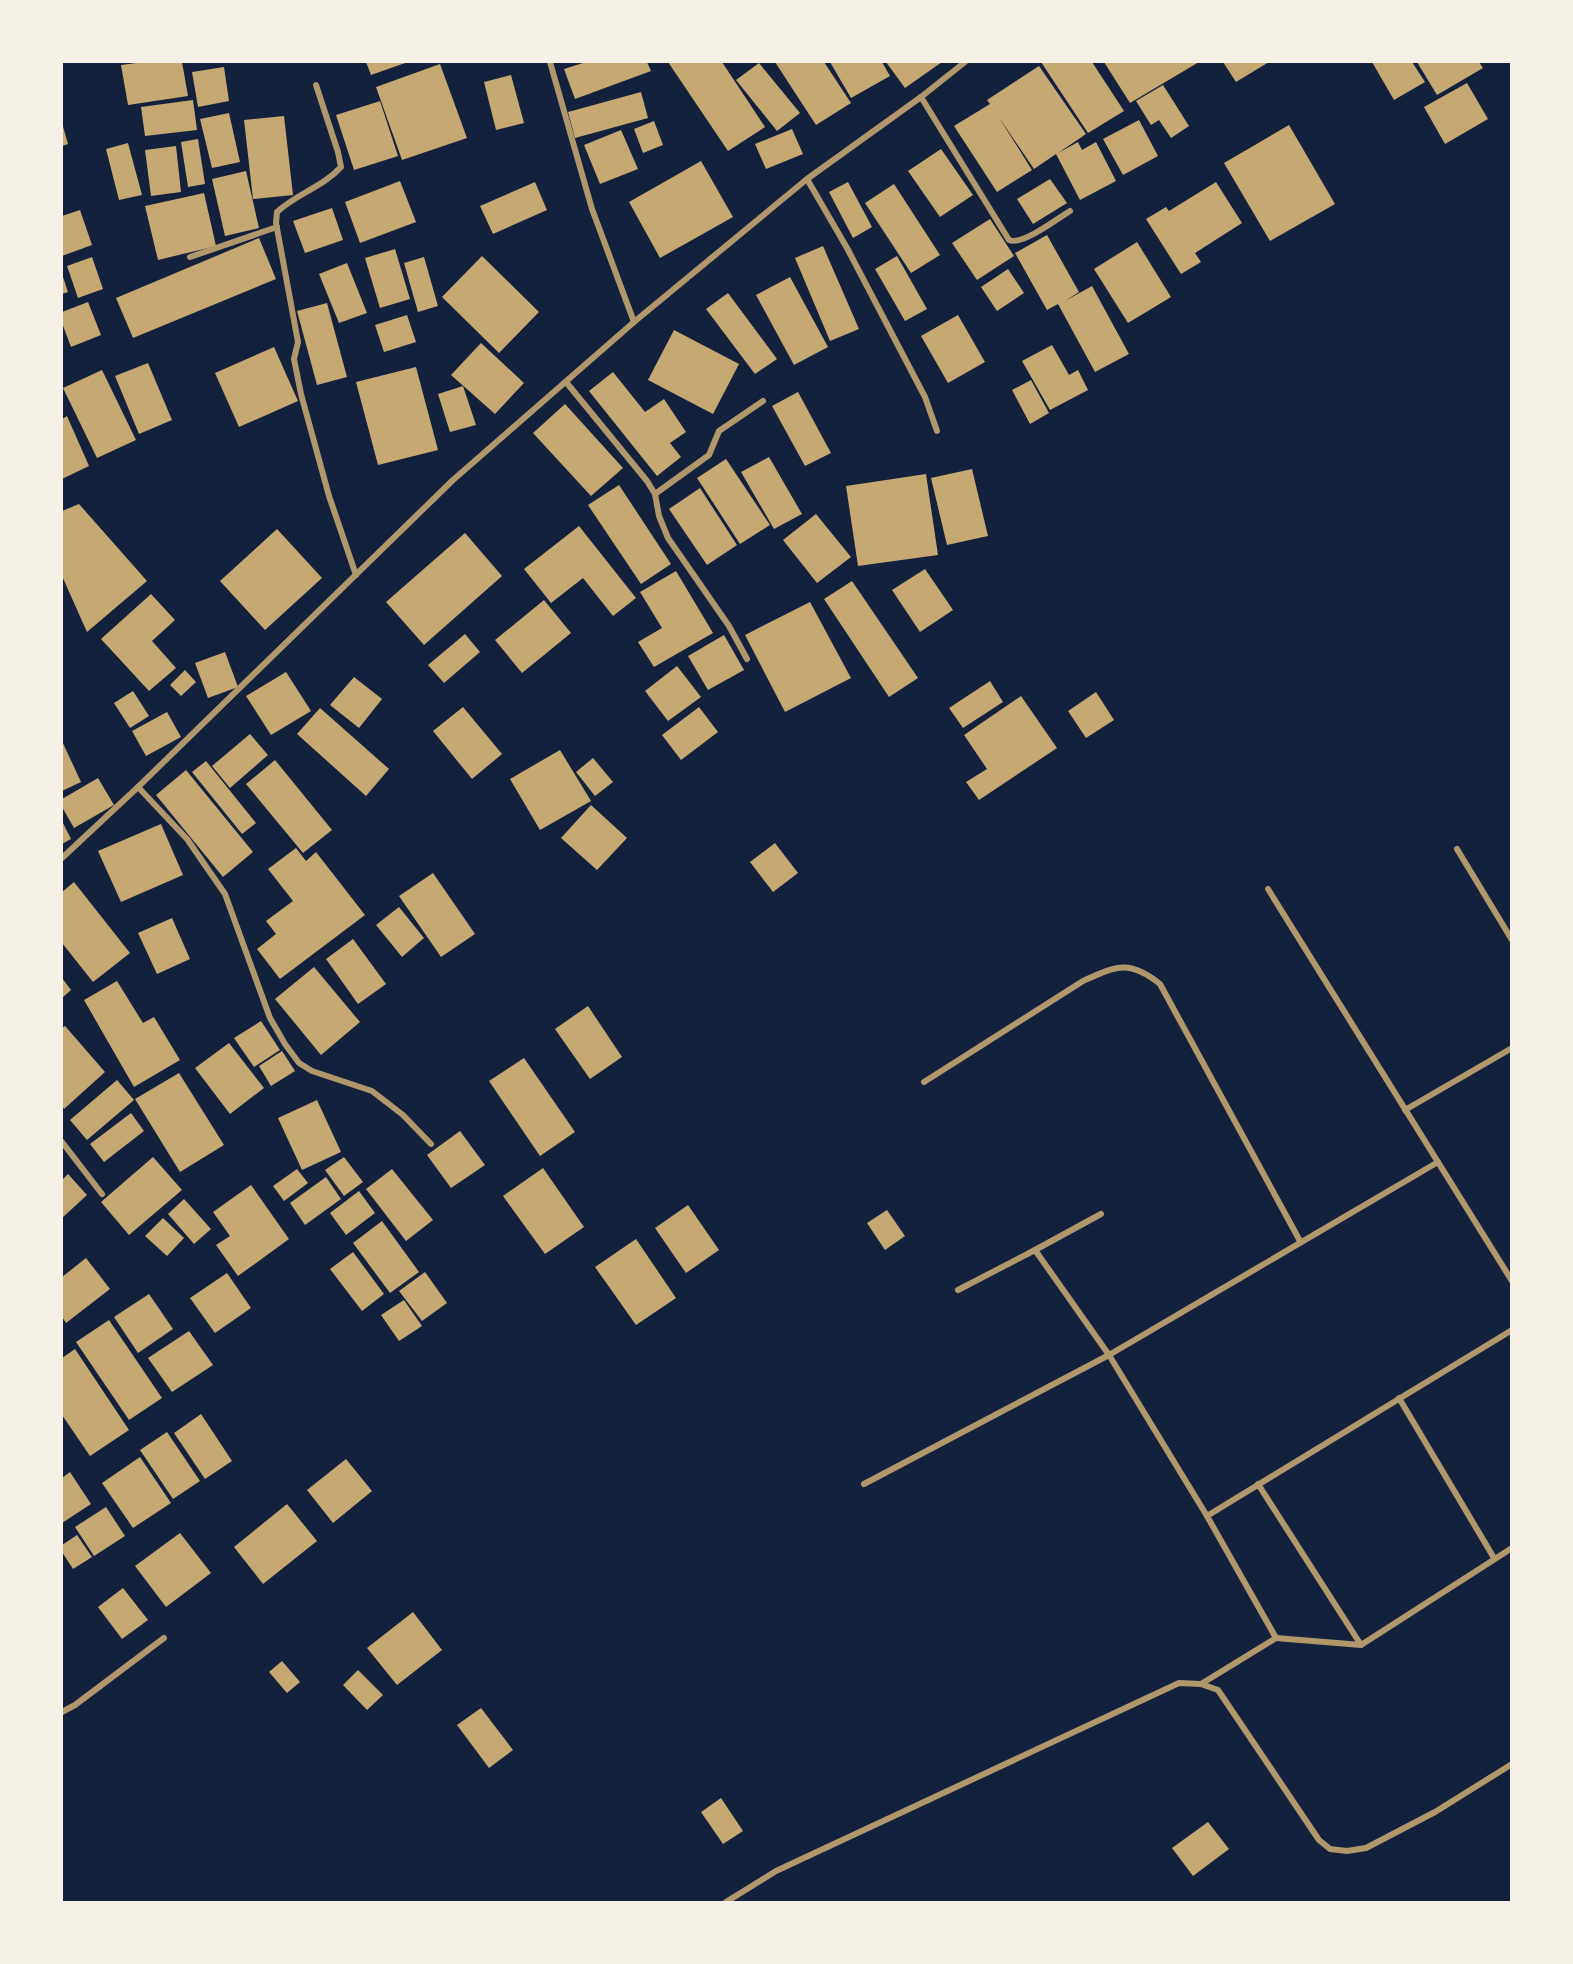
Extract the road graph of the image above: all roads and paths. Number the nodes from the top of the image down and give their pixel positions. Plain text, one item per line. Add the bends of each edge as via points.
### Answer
1 (550, 62) edge
2 (965, 62) edge
3 (316, 85) dead end
4 (921, 97) junction
5 (807, 178) junction
6 (1070, 212) dead end
7 (277, 227) junction
8 (190, 257) dead end
9 (634, 322) junction
10 (566, 382) junction
11 (763, 401) dead end
12 (937, 431) dead end
13 (655, 494) junction
14 (356, 575) junction
15 (747, 658) dead end
16 (138, 787) junction
17 (1457, 849) dead end
18 (62, 858) edge
19 (1268, 889) dead end
20 (1512, 940) edge
21 (1512, 1048) edge
22 (924, 1082) dead end
23 (1405, 1110) junction
24 (62, 1142) edge
25 (431, 1144) dead end
26 (1438, 1162) junction
27 (102, 1194) dead end
28 (1101, 1214) dead end
29 (1300, 1241) junction
30 (1035, 1250) junction
31 (1512, 1281) edge
32 (958, 1290) dead end
33 (1512, 1330) edge
34 (1109, 1355) junction
35 (1399, 1398) junction
36 (864, 1484) dead end
37 (1258, 1484) junction
38 (1207, 1516) junction
39 (1512, 1548) edge
40 (1494, 1558) junction
41 (164, 1638) dead end
42 (1276, 1638) junction
43 (1361, 1645) junction
44 (1201, 1684) junction
45 (62, 1712) edge
46 (1512, 1764) edge
47 (726, 1902) edge

1 - 9 street via 592,209
2 - 4 street
3 - 7 street via 341,167 332,178 287,202 277,212
4 - 5 street
4 - 6 street via 1008,240 1023,240
5 - 9 street
5 - 12 street via 926,396
7 - 8 street
7 - 14 street via 298,342 294,359 301,394
9 - 10 street
10 - 13 street
10 - 14 street via 453,480
11 - 13 street via 719,431 709,455
13 - 15 street via 668,538
14 - 16 street
16 - 18 street
16 - 25 street via 187,839 225,894 270,1018 299,1063 372,1091
17 - 20 street
19 - 23 street
21 - 23 street
22 - 29 street via 1083,981 1108,970 1135,968 1160,984
23 - 26 street
24 - 27 street
26 - 29 street
26 - 31 street
28 - 30 street
29 - 34 street
30 - 32 street
30 - 34 street
33 - 35 street
34 - 36 street
34 - 38 street
35 - 37 street
35 - 40 street
37 - 38 street
37 - 43 street
38 - 42 street
39 - 40 street
40 - 43 street
41 - 45 street
42 - 43 street
42 - 44 street
44 - 46 street via 1218,1690 1319,1840 1330,1849 1366,1848 1435,1812
44 - 47 street via 1179,1683 1146,1697 776,1871

